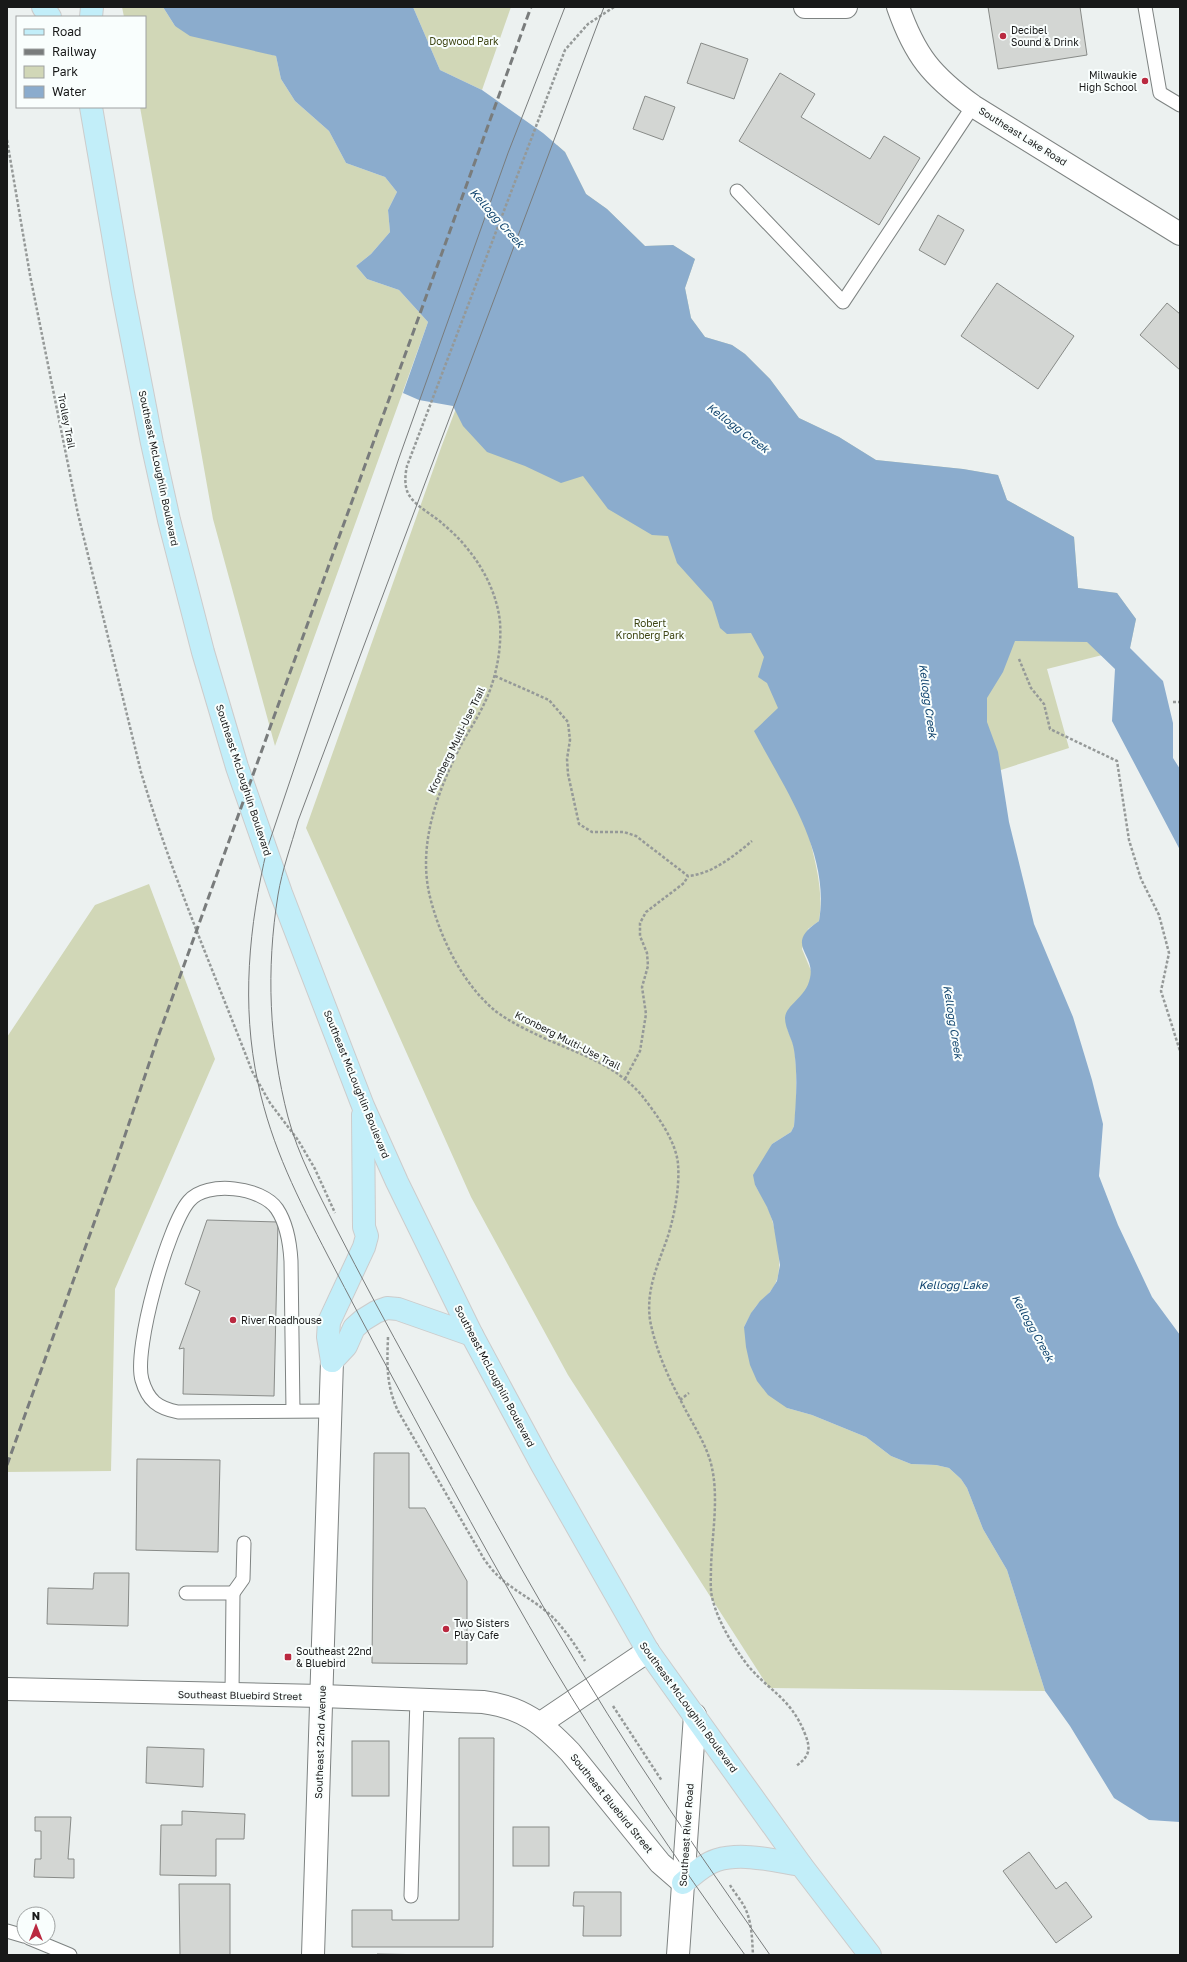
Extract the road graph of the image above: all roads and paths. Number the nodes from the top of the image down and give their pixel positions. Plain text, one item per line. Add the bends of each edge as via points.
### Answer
1 (43, 7) edge
2 (614, 7) edge
3 (805, 7) edge
4 (846, 7) edge
5 (898, 7) edge
6 (1145, 7) edge
7 (49, 16) edge
8 (1180, 105) edge
9 (973, 106) junction
10 (91, 108) edge
11 (7, 140) edge
12 (737, 191) dead end
13 (1180, 234) edge
14 (1019, 659) dead end
15 (496, 676) junction
16 (1173, 702) dead end
17 (1180, 702) edge
18 (752, 841) dead end
19 (688, 876) junction
20 (1180, 1051) edge
21 (625, 1079) junction
22 (363, 1106) junction
23 (336, 1215) dead end
24 (380, 1310) junction
25 (472, 1335) junction
26 (332, 1361) junction
27 (689, 1393) dead end
28 (680, 1400) junction
29 (292, 1411) junction
30 (332, 1411) junction
31 (244, 1543) dead end
32 (186, 1593) dead end
33 (233, 1593) junction
34 (648, 1651) junction
35 (599, 1684) junction
36 (7, 1689) edge
37 (232, 1694) junction
38 (321, 1696) junction
39 (417, 1699) junction
40 (695, 1715) junction
41 (541, 1723) junction
42 (796, 1766) dead end
43 (666, 1786) dead end
44 (716, 1861) junction
45 (801, 1865) junction
46 (683, 1883) junction
47 (411, 1896) dead end
48 (48, 1946) edge
49 (70, 1955) edge
50 (313, 1955) edge
51 (678, 1955) edge
52 (752, 1955) edge
53 (870, 1955) edge

1 - 7 main road
2 - 15 path, Kronberg Multi-Use Trail via 588,24 565,50 405,476 410,496 464,542 479,564 493,593 500,620
3 - 4 street
5 - 9 street, Southeast Lake Road via 907,33 928,67 949,88
6 - 8 lane via 1160,93
9 - 12 lane via 842,302
9 - 13 street, Southeast Lake Road
10 - 22 main road, Southeast McLoughlin Boulevard via 152,443 201,644 237,767 281,893
11 - 23 path, Trolley Trail via 30,274 78,514 152,810 172,868 252,1071 270,1103 298,1140 315,1169
14 - 20 path via 1031,688 1044,704 1050,729 1117,761 1130,840 1141,879 1159,914 1168,953 1161,991
15 - 19 path via 549,700 568,722 570,740 567,767 579,824 592,832 624,832 636,836
15 - 21 path, Kronberg Multi-Use Trail via 482,708 463,740 434,806 426,859 429,892 436,916 464,977 494,1011 614,1070
16 - 17 path
18 - 19 path via 736,855 700,875
19 - 21 path via 684,883 646,912 640,923 640,936 647,953 648,966 642,987 646,1014 640,1051
21 - 28 path, Kronberg Multi-Use Trail via 643,1098 668,1134 678,1162 675,1209 649,1296 656,1344
22 - 25 main road, Southeast McLoughlin Boulevard
22 - 26 main road via 364,1227 367,1236 329,1322 328,1337
24 - 25 main road via 398,1308
24 - 26 main road via 354,1328 346,1346
24 - 35 path via 388,1335 390,1394 484,1559 494,1573 558,1622 573,1641
25 - 34 main road, Southeast McLoughlin Boulevard via 542,1465
26 - 30 street, Southeast 22nd Avenue
27 - 28 path
28 - 42 path, Kronberg Multi-Use Trail via 704,1442 711,1464 714,1520 712,1596 720,1619 744,1661 793,1709 801,1724 810,1747 806,1759
29 - 29 lane via 178,1412 165,1409 153,1402 142,1381 140,1366 144,1329 168,1244 181,1212 189,1200 203,1191 222,1189 252,1193 273,1204 282,1217 291,1261
29 - 30 lane
30 - 38 street, Southeast 22nd Avenue
31 - 33 lane via 243,1579
32 - 33 lane
33 - 37 lane
34 - 35 street
34 - 40 main road, Southeast McLoughlin Boulevard
35 - 41 street
35 - 43 path
36 - 37 street, Southeast Bluebird Street
37 - 38 street, Southeast Bluebird Street
38 - 39 street, Southeast Bluebird Street
38 - 50 street, Southeast 22nd Avenue
39 - 41 street, Southeast Bluebird Street via 499,1704 516,1709
39 - 47 lane
40 - 45 main road, Southeast McLoughlin Boulevard
40 - 46 street, Southeast River Road
41 - 46 street, Southeast Bluebird Street via 570,1752 660,1863
44 - 45 main road via 743,1858
44 - 46 main road via 702,1867
44 - 52 path via 744,1906 752,1931
45 - 53 main road, Southeast McLoughlin Boulevard
46 - 51 street, Southeast River Road
48 - 49 lane

